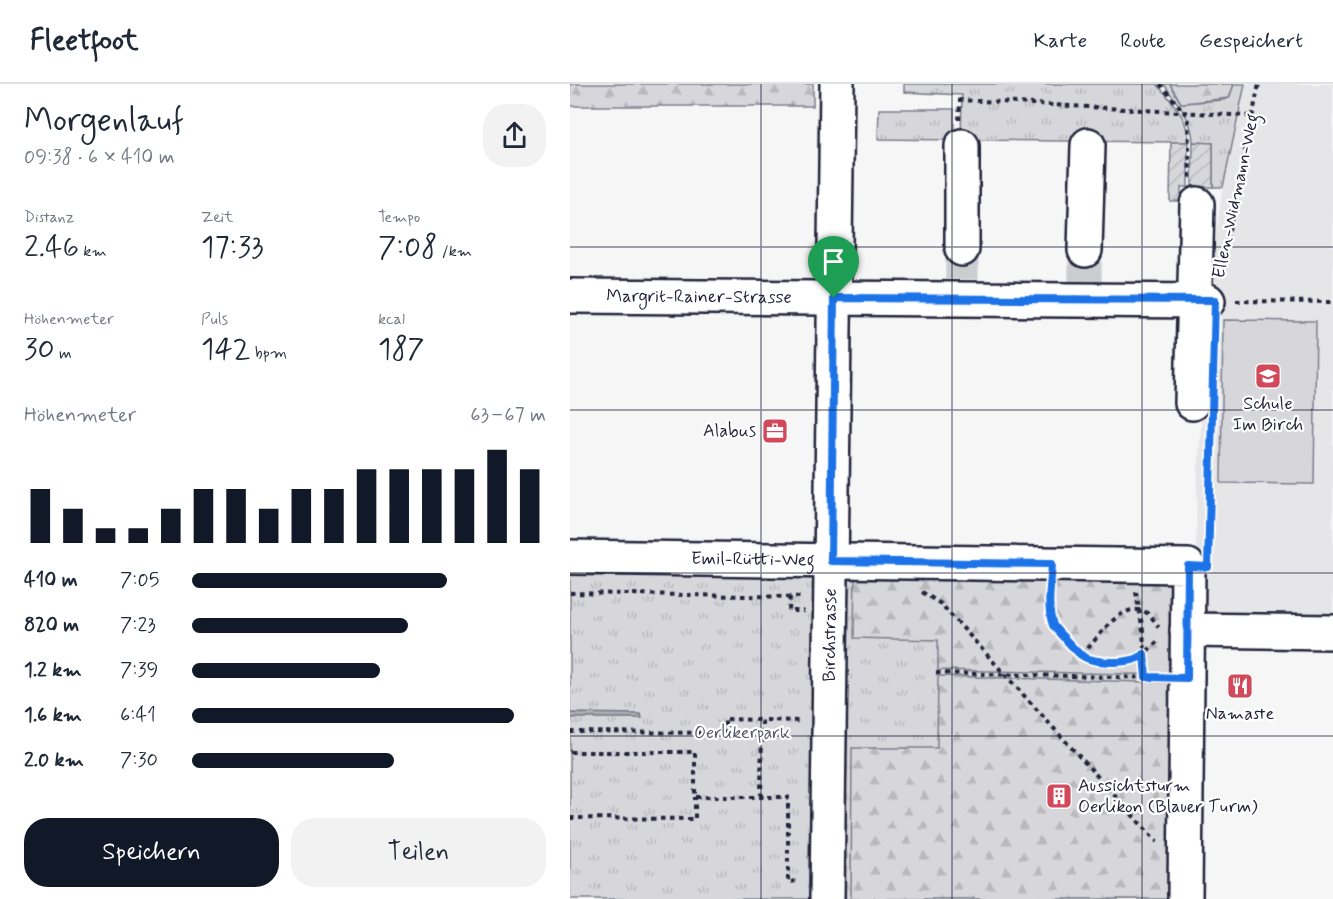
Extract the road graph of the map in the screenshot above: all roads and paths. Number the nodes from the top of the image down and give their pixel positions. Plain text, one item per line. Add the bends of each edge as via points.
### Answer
1 (837, 84) edge
2 (1160, 84) edge
3 (1259, 84) edge
4 (960, 100) dead end
5 (1185, 113) junction
6 (1252, 116) junction
7 (1088, 145) dead end
8 (962, 146) dead end
9 (1193, 191) joint
10 (1227, 241) dead end
11 (962, 276) junction
12 (1085, 277) junction
13 (570, 296) edge
14 (834, 298) junction
15 (1202, 300) junction
16 (1333, 302) edge
17 (1202, 409) joint
18 (570, 557) edge
19 (831, 561) junction
20 (1052, 564) junction
21 (1134, 565) junction
22 (1188, 566) junction
23 (918, 590) dead end
24 (570, 593) edge
25 (1138, 610) junction
26 (794, 611) dead end
27 (1333, 632) edge
28 (1172, 633) junction
29 (1144, 654) junction
30 (1082, 656) junction
31 (936, 673) dead end
32 (1003, 674) junction
33 (1146, 677) junction
34 (1187, 678) junction
35 (762, 720) junction
36 (810, 721) dead end
37 (570, 732) edge
38 (570, 752) edge
39 (695, 797) junction
40 (761, 797) junction
41 (570, 818) edge
42 (1161, 849) dead end
43 (791, 882) dead end
44 (827, 899) edge
45 (1185, 899) edge

1 - 14 street, Birchstrasse
2 - 5 path
3 - 6 path, Ellen-Widmann-Weg
4 - 5 path
5 - 6 path
5 - 9 path via 1190,131
6 - 10 path, Ellen-Widmann-Weg
7 - 12 street
8 - 11 street
9 - 15 street
11 - 12 street, Margrit-Rainer-Strasse
11 - 14 street, Margrit-Rainer-Strasse
12 - 15 street, Margrit-Rainer-Strasse
13 - 14 street, Margrit-Rainer-Strasse
14 - 19 street, Birchstrasse
15 - 16 path
15 - 17 street
17 - 22 path via 1208,567
18 - 19 street, Emil-Rütti-Weg
19 - 20 street, Emil-Rütti-Weg
19 - 44 street, Birchstrasse
20 - 21 street, Emil-Rütti-Weg
20 - 30 path via 1053,626
21 - 22 street, Emil-Rütti-Weg
21 - 25 path
22 - 28 street
23 - 32 path via 941,604
24 - 26 path via 792,597 789,611
25 - 28 path via 1149,613 1158,627
25 - 29 path
25 - 30 path via 1114,618
27 - 28 street
28 - 29 path
28 - 34 street
29 - 30 path via 1121,662
29 - 33 path
31 - 32 path
32 - 33 path
32 - 42 path
33 - 34 path
34 - 45 street
35 - 36 path
35 - 37 path via 725,719 725,733
35 - 40 path
38 - 39 path via 695,752
39 - 40 path
39 - 41 path via 695,819
40 - 43 path via 788,797

